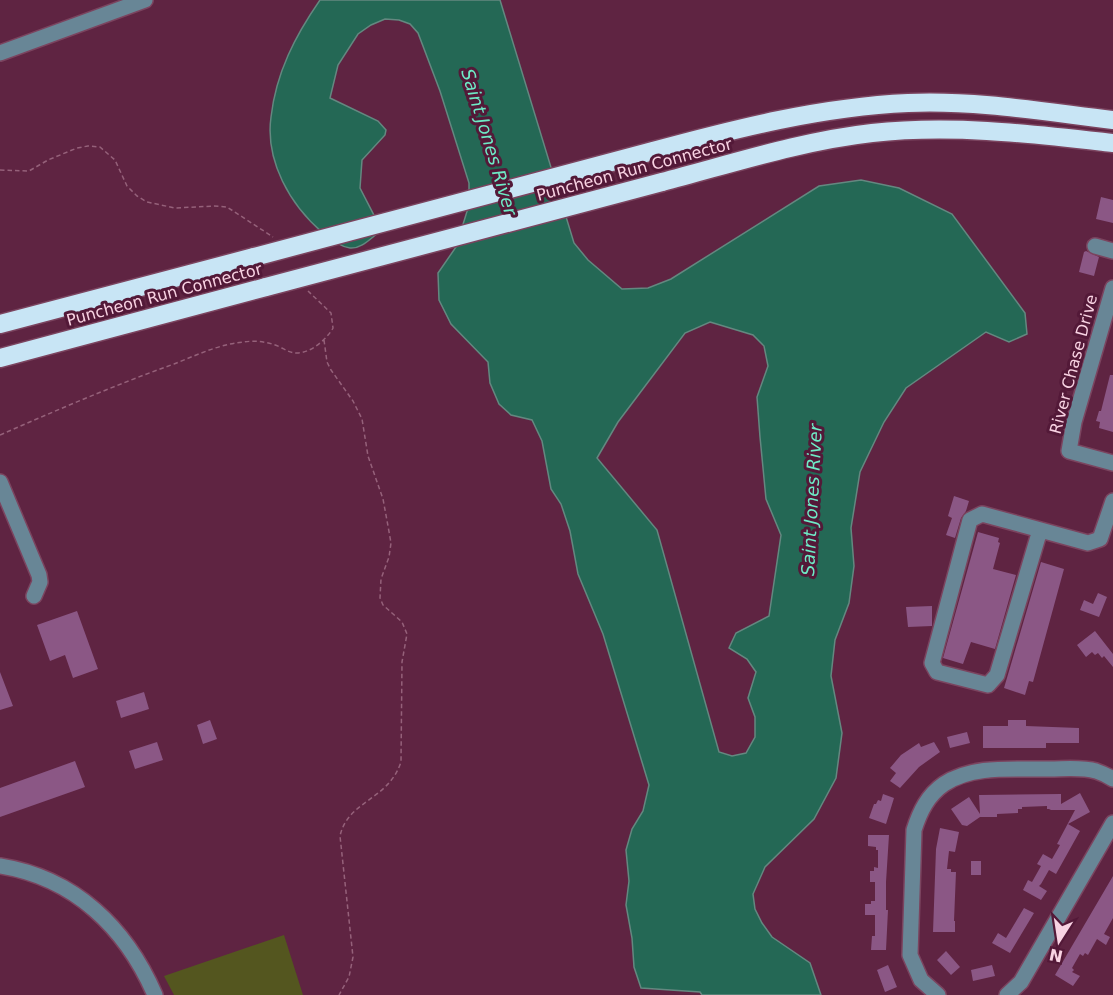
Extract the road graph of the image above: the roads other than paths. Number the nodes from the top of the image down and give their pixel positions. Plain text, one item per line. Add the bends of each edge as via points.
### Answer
1 (145, 0) edge
2 (0, 53) edge
3 (1113, 120) edge
4 (1113, 143) edge
5 (1095, 246) dead end
6 (1113, 250) edge
7 (1113, 288) edge
8 (0, 324) edge
9 (0, 358) edge
10 (1113, 463) edge
11 (0, 482) edge
12 (1113, 501) edge
13 (1040, 530) junction
14 (34, 596) dead end
15 (1113, 779) edge
16 (1113, 823) edge
17 (0, 866) edge
18 (155, 995) edge
19 (938, 995) edge
20 (1007, 995) edge

1 - 2 street
3 - 8 highway, Puncheon Run Connector, bridge via 978,105 891,104 796,115
4 - 9 highway, Puncheon Run Connector, bridge via 1005,131 897,130 810,144
5 - 6 street
7 - 10 street, River Chase Drive via 1069,450
11 - 14 street via 39,575
12 - 13 street via 1100,539 1094,542
13 - 13 street via 997,675 988,685 937,672 932,663 970,520 982,514
15 - 19 street via 1080,769 996,770 960,776 933,793 914,830 910,955 921,980
16 - 20 street via 1021,982
17 - 18 street via 41,877 93,908 131,949

